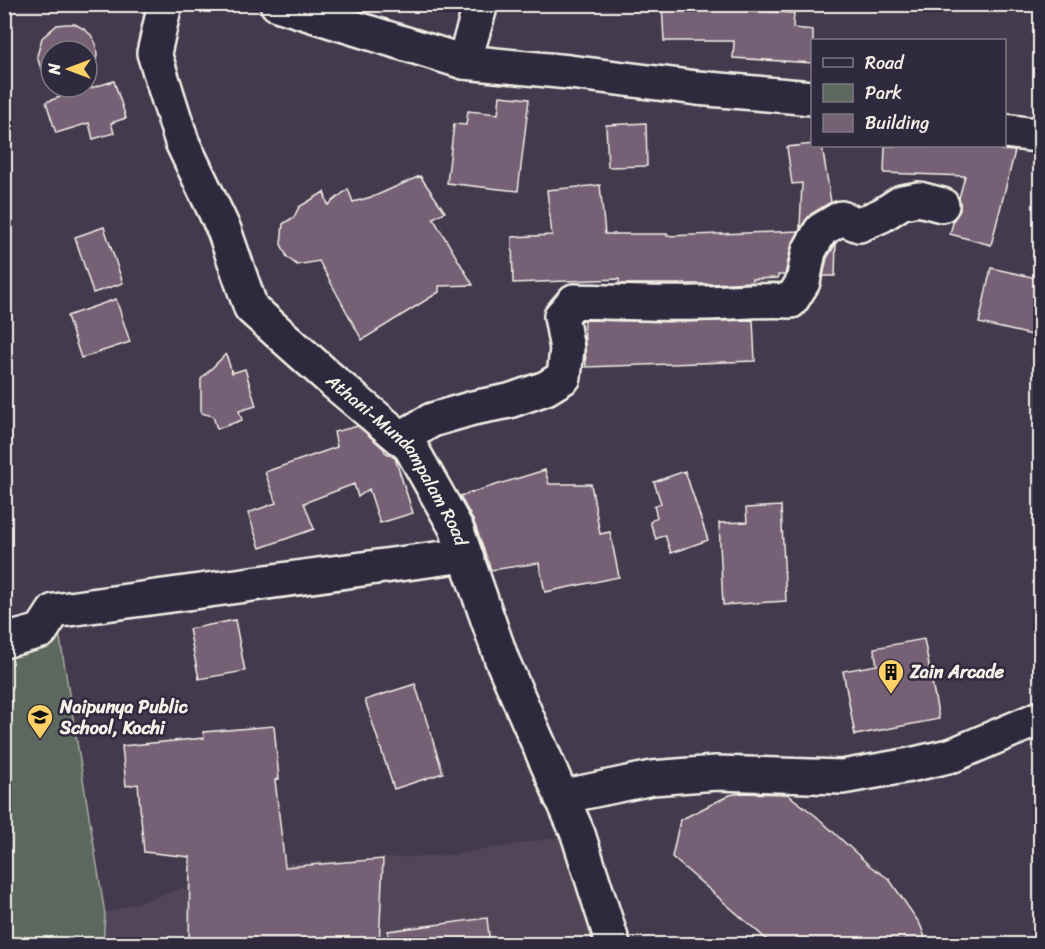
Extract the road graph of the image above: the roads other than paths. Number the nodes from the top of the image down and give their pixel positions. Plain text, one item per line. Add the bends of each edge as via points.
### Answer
1 (165, 4) edge
2 (277, 4) edge
3 (481, 4) edge
4 (464, 62) junction
5 (811, 98) edge
6 (1006, 131) edge
7 (1041, 132) edge
8 (942, 205) dead end
9 (401, 438) junction
10 (465, 555) junction
11 (4, 641) edge
12 (1041, 718) edge
13 (561, 797) junction
14 (613, 945) edge

1 - 9 street, Athani-Mundampalam Road via 154,53 182,142 224,230 251,308
2 - 4 street
3 - 4 street
4 - 5 street
6 - 7 street via 1036,135
8 - 9 street via 919,199 902,202 859,225 841,218 821,230 810,250 803,282 791,301 574,301 561,316 567,349 564,377 509,401 432,420
9 - 10 street, Athani-Mundampalam Road via 410,446 456,528
10 - 11 street via 54,611 41,631
10 - 13 street, Athani-Mundampalam Road via 502,660
12 - 13 street via 953,755 842,777 716,773 652,778
13 - 14 street, Athani-Mundampalam Road via 578,834

